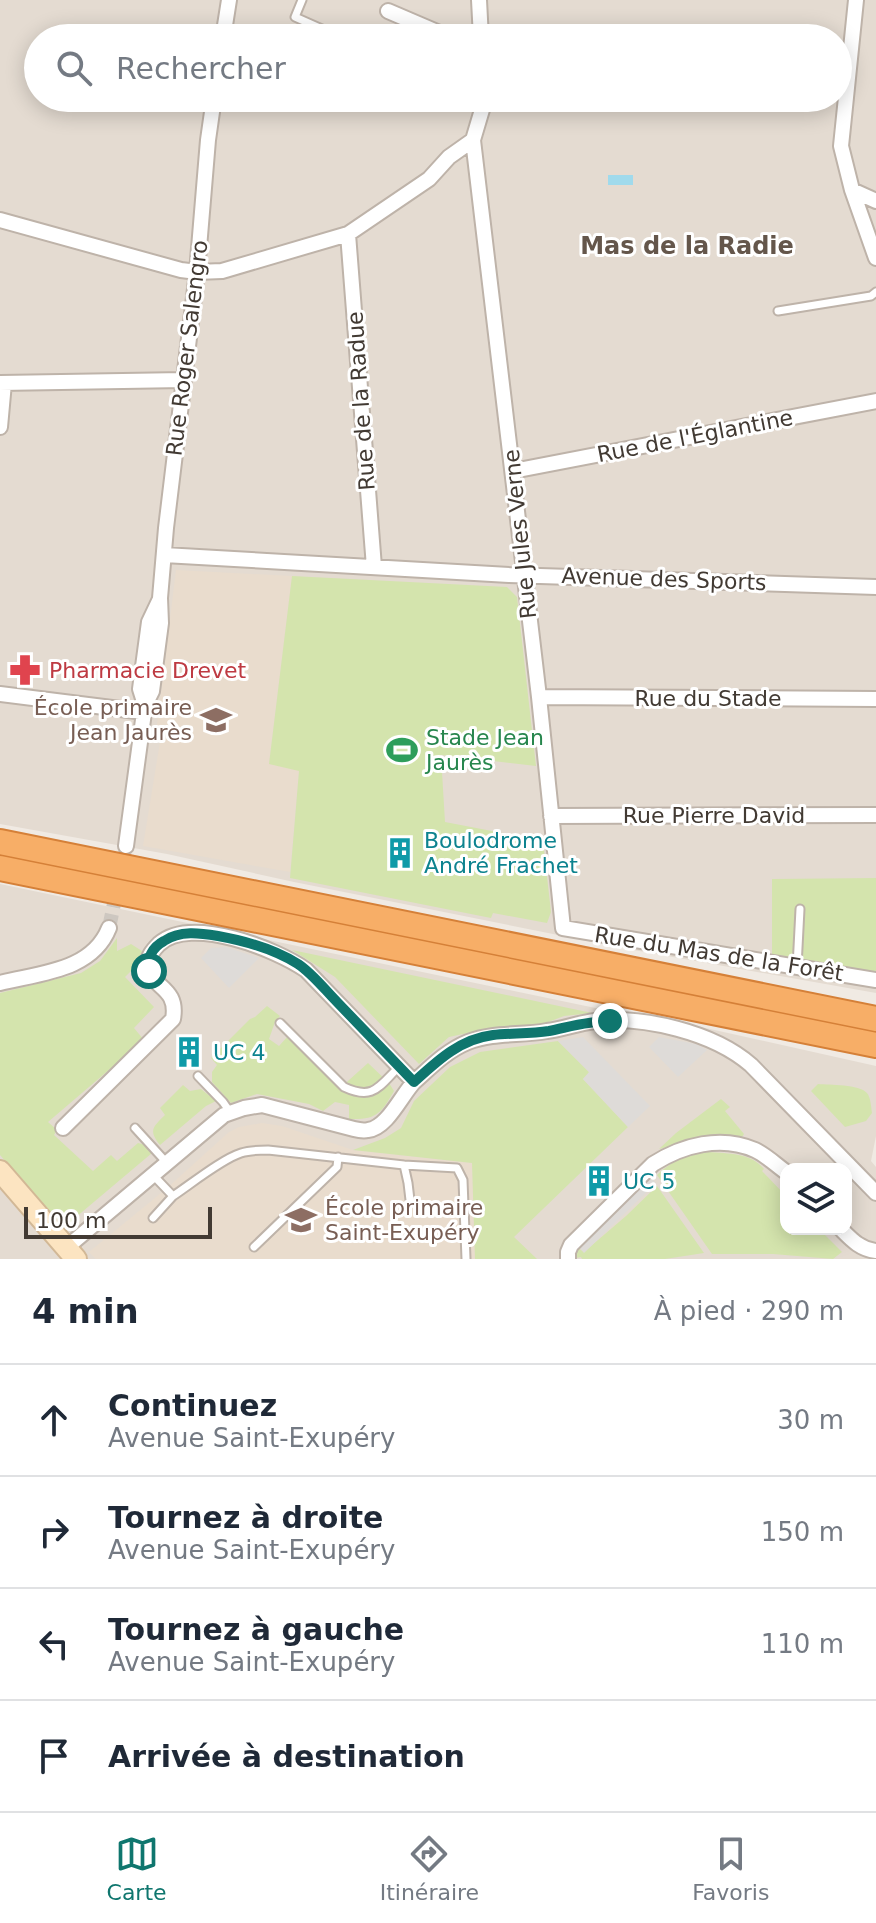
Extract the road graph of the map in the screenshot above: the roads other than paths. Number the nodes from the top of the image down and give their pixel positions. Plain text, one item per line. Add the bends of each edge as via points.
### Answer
1 (229, 0) edge
2 (302, 0) edge
3 (479, 0) edge
4 (856, 0) edge
5 (388, 11) dead end
6 (225, 24) edge
7 (311, 24) edge
8 (418, 24) edge
9 (480, 24) edge
10 (852, 39) edge
11 (212, 112) edge
12 (481, 112) edge
13 (844, 112) edge
14 (473, 140) junction
15 (852, 190) junction
16 (876, 201) edge
17 (0, 220) edge
18 (348, 234) junction
19 (876, 258) edge
20 (197, 272) junction
21 (876, 292) edge
22 (778, 311) dead end
23 (184, 380) junction
24 (2, 383) edge
25 (876, 401) edge
26 (0, 427) edge
27 (513, 471) junction
28 (164, 555) junction
29 (374, 567) junction
30 (524, 575) junction
31 (876, 587) edge
32 (0, 694) edge
33 (539, 697) junction
34 (876, 699) edge
35 (144, 709) junction
36 (876, 815) edge
37 (551, 816) junction
38 (0, 842) edge
39 (126, 846) tunnel mouth
40 (0, 868) edge
41 (800, 909) dead end
42 (109, 928) tunnel mouth
43 (563, 928) joint
44 (797, 967) junction
45 (876, 980) edge
46 (0, 983) edge
47 (876, 1017) edge
48 (280, 1023) dead end
49 (876, 1045) edge
50 (399, 1067) junction
51 (198, 1076) dead end
52 (414, 1082) junction
53 (230, 1112) junction
54 (63, 1128) dead end
55 (135, 1128) dead end
56 (338, 1157) junction
57 (167, 1163) junction
58 (404, 1165) junction
59 (780, 1167) edge
60 (0, 1171) edge
61 (153, 1175) junction
62 (876, 1193) edge
63 (173, 1196) junction
64 (410, 1200) dead end
65 (153, 1218) dead end
66 (847, 1235) edge
67 (254, 1247) dead end
68 (876, 1251) edge
69 (71, 1253) edge
70 (466, 1259) edge
71 (568, 1259) edge

1 - 6 street
2 - 7 lane via 295,17
3 - 9 street
4 - 10 street
5 - 8 street
11 - 20 street, Rue Roger Salengro
12 - 14 street
13 - 15 street via 841,146
14 - 18 street via 429,179
14 - 27 street, Rue Jules Verne
15 - 16 street
15 - 19 street
17 - 20 street
18 - 20 street via 222,271
18 - 29 street, Rue de la Radue
20 - 23 street, Rue Roger Salengro
21 - 22 lane
23 - 24 street
23 - 28 street, Rue Roger Salengro
24 - 26 street
25 - 27 street, Rue de l'Églantine
27 - 30 street, Rue Jules Verne
28 - 29 street, Avenue des Sports
28 - 35 street, Rue Roger Salengro via 140,689
29 - 30 street, Avenue des Sports
30 - 31 street, Avenue des Sports
30 - 33 street, Rue Jules Verne
32 - 35 street
33 - 34 street, Rue du Stade
33 - 37 street, Rue Jules Verne
35 - 39 street, Rue Roger Salengro
36 - 37 street, Rue Pierre David
37 - 43 street, Rue Jules Verne
38 - 47 highway
40 - 49 highway
41 - 44 lane
42 - 46 street via 104,940 77,964
43 - 44 street, Rue du Mas de la Forêt
44 - 45 street, Rue du Mas de la Forêt
48 - 50 lane via 354,1092 374,1091
50 - 52 street
50 - 54 street via 297,964 238,940 183,934 163,941 148,960 152,976 172,997 173,1019
51 - 53 lane
52 - 53 street via 385,1122 368,1130 262,1105
52 - 62 street via 444,1055 488,1036 599,1021 663,1026 739,1055
53 - 57 street
55 - 57 lane
56 - 58 lane
56 - 63 lane via 268,1150 239,1153
56 - 67 lane via 337,1167
57 - 61 street
58 - 64 lane
58 - 70 lane via 457,1168 463,1180
59 - 71 street via 742,1145 708,1143 677,1151 653,1164 571,1245
60 - 69 main road
61 - 63 lane
61 - 69 street
63 - 65 lane
66 - 68 street

